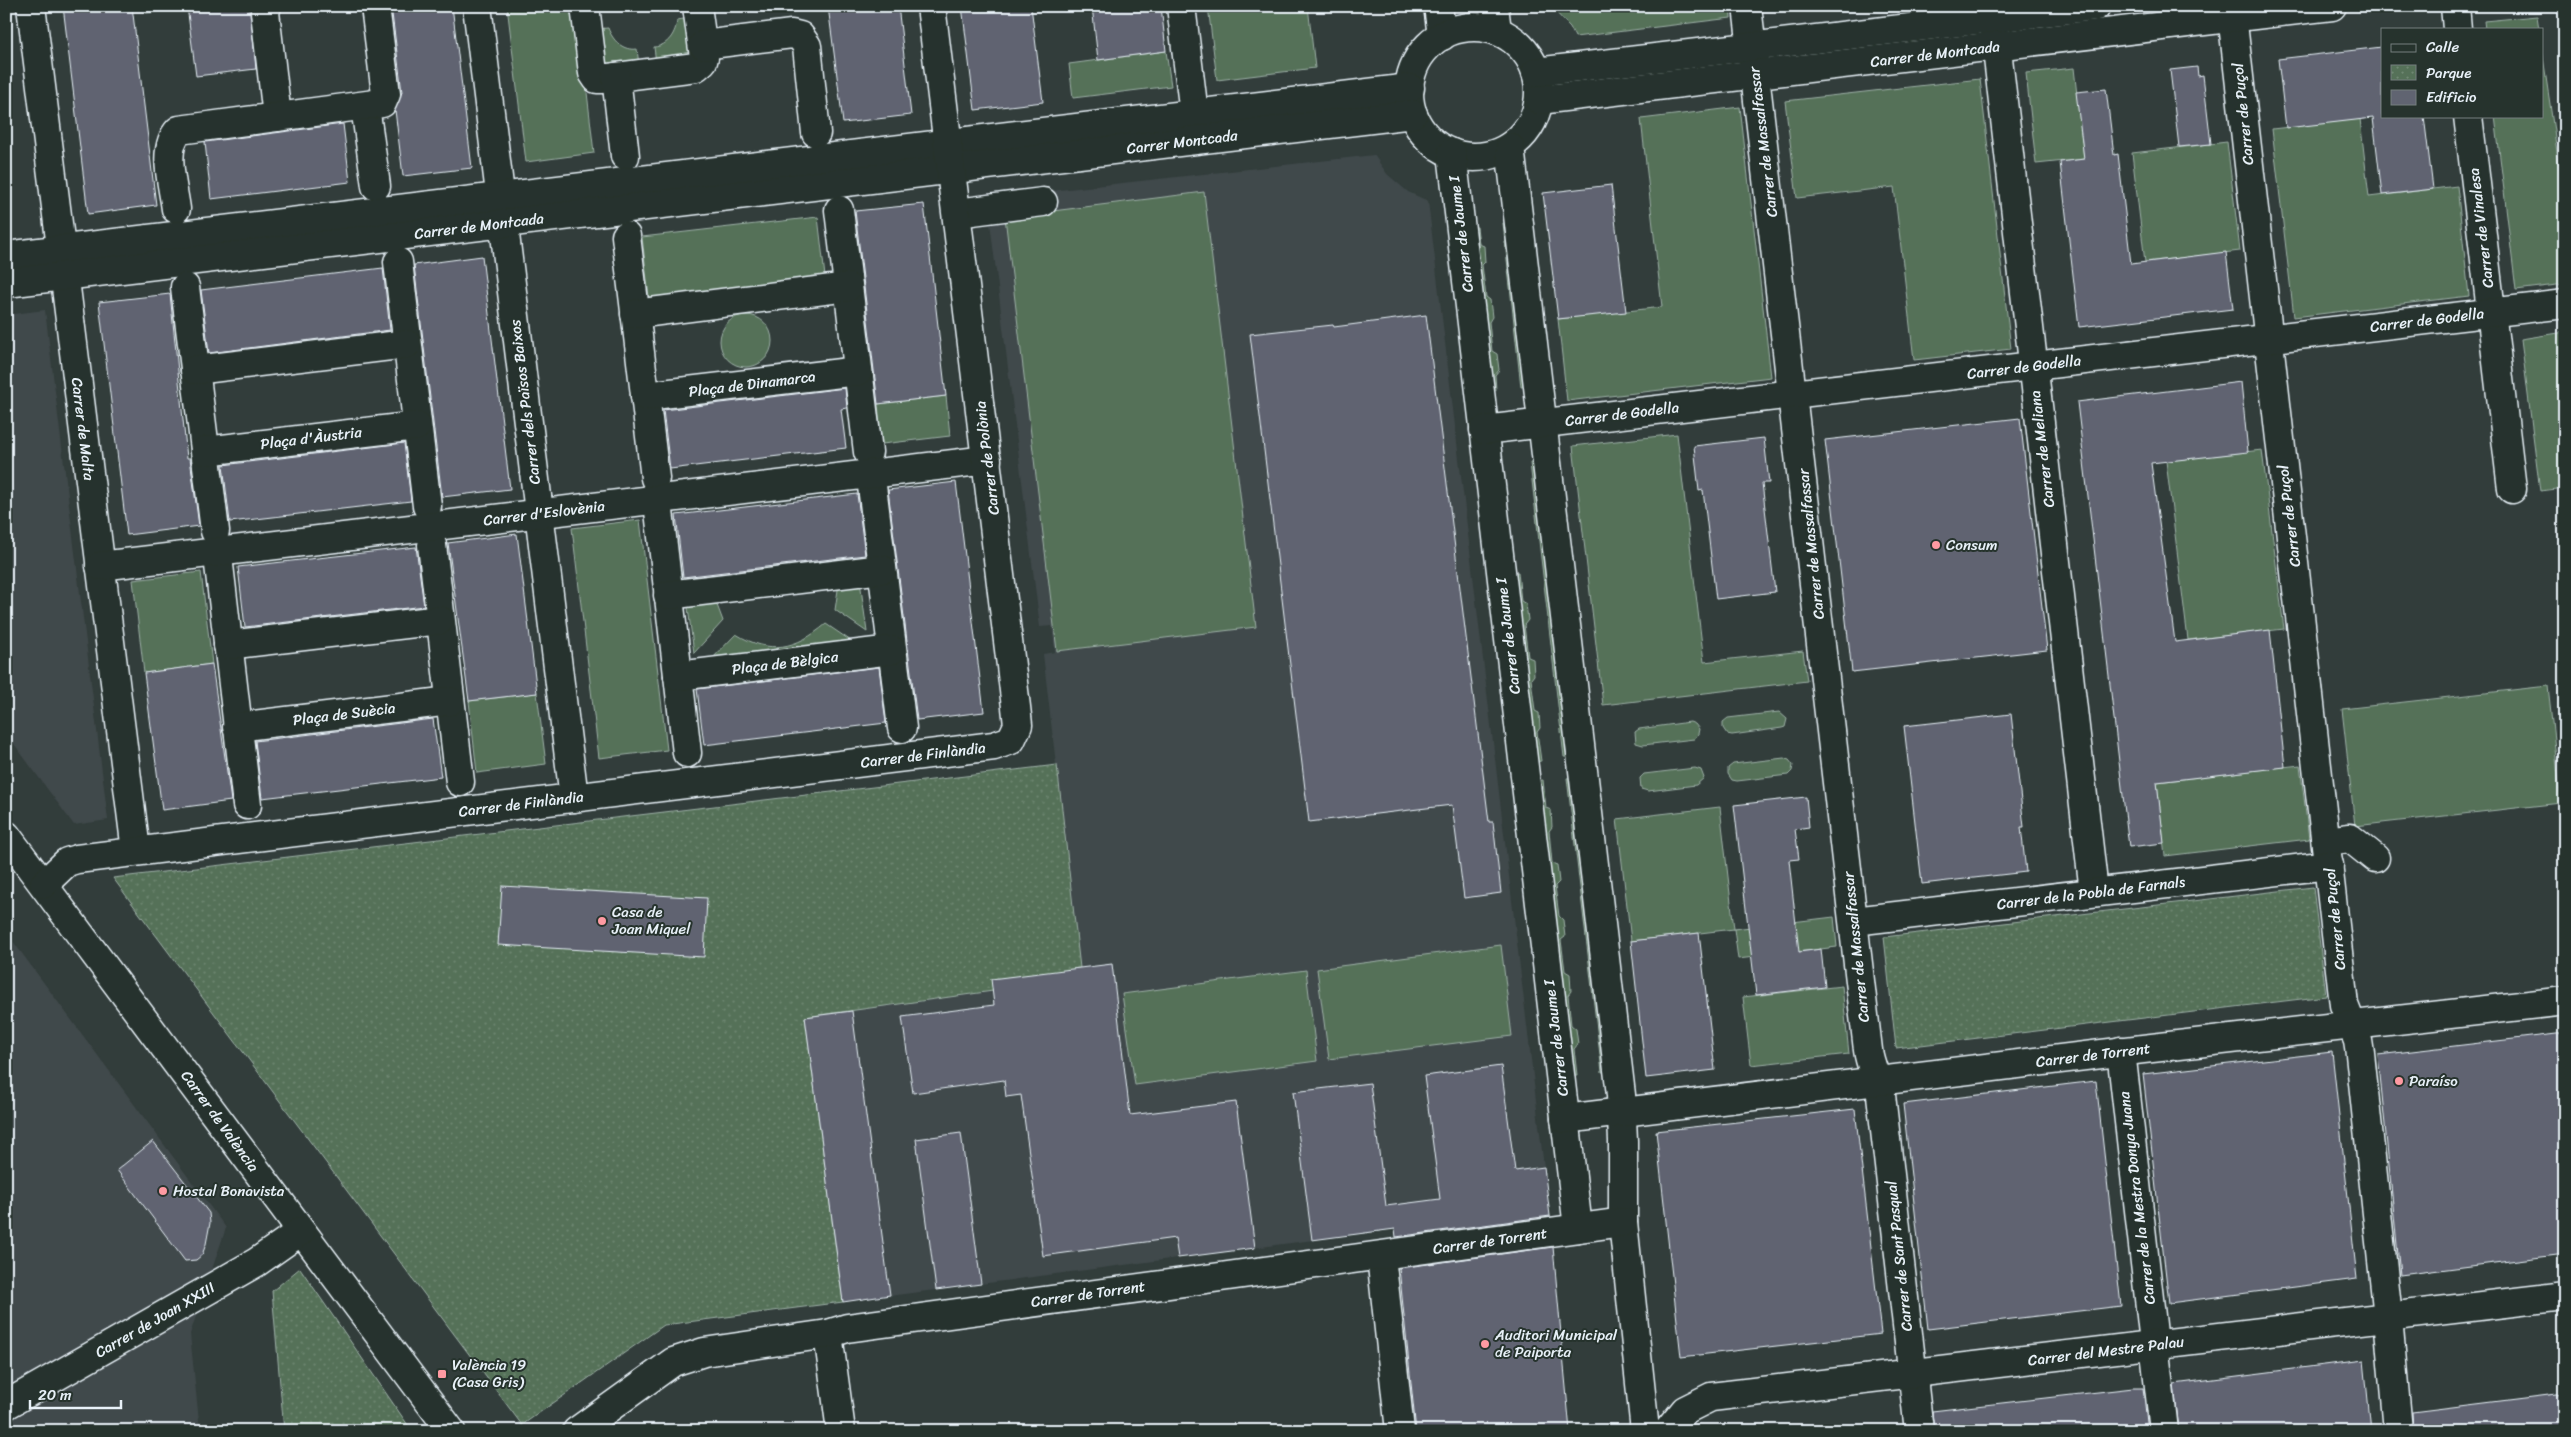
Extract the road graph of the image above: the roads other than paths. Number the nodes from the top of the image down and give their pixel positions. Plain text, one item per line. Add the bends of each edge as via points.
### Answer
1 (31, 6) edge
2 (266, 6) edge
3 (375, 6) edge
4 (477, 6) edge
5 (585, 6) edge
6 (697, 6) edge
7 (931, 6) edge
8 (1181, 6) edge
9 (1438, 6) edge
10 (1747, 6) edge
11 (2096, 6) edge
12 (2332, 6) edge
13 (2455, 6) edge
14 (1992, 12) edge
15 (2231, 12) edge
16 (1495, 19) edge
17 (2457, 28) edge
18 (1442, 36) junction
19 (703, 46) junction
20 (1752, 46) junction
21 (1997, 47) junction
22 (1536, 72) junction
23 (1756, 75) junction
24 (616, 77) junction
25 (1410, 88) junction
26 (1538, 100) junction
27 (365, 106) junction
28 (1194, 114) junction
29 (1413, 114) junction
30 (277, 117) junction
31 (2468, 118) edge
32 (816, 133) dead end
33 (1510, 147) junction
34 (1452, 153) junction
35 (625, 156) dead end
36 (950, 156) junction
37 (376, 186) dead end
38 (1043, 202) dead end
39 (176, 209) dead end
40 (502, 210) junction
41 (838, 210) dead end
42 (957, 213) junction
43 (626, 236) dead end
44 (61, 249) junction
45 (6, 256) edge
46 (398, 262) dead end
47 (64, 276) junction
48 (6, 283) edge
49 (185, 287) dead end
50 (848, 287) junction
51 (2565, 304) edge
52 (2490, 313) junction
53 (635, 314) junction
54 (2269, 339) junction
55 (407, 344) junction
56 (2033, 366) junction
57 (195, 370) junction
58 (858, 372) junction
59 (1794, 394) junction
60 (645, 396) junction
61 (1544, 423) junction
62 (417, 426) junction
63 (1484, 430) junction
64 (205, 451) junction
65 (868, 452) dead end
66 (987, 460) junction
67 (654, 478) dead end
68 (872, 486) dead end
69 (2512, 489) dead end
70 (427, 506) dead end
71 (659, 510) dead end
72 (539, 514) junction
73 (214, 531) dead end
74 (432, 545) dead end
75 (219, 565) dead end
76 (100, 566) junction
77 (882, 569) junction
78 (668, 595) junction
79 (440, 620) junction
80 (228, 645) junction
81 (892, 650) junction
82 (678, 676) junction
83 (450, 701) junction
84 (238, 726) junction
85 (902, 728) dead end
86 (1006, 744) joint
87 (687, 753) dead end
88 (460, 782) dead end
89 (574, 798) junction
90 (247, 806) dead end
91 (8, 841) edge
92 (136, 851) junction
93 (2328, 853) junction
94 (2375, 858) dead end
95 (44, 884) junction
96 (2094, 892) junction
97 (1854, 921) junction
98 (2565, 1001) edge
99 (2351, 1026) junction
100 (2121, 1051) junction
101 (1878, 1081) junction
102 (1622, 1112) junction
103 (1565, 1119) junction
104 (1623, 1222) junction
105 (1578, 1228) junction
106 (301, 1231) junction
107 (1381, 1256) junction
108 (2562, 1298) edge
109 (2388, 1317) junction
110 (828, 1334) junction
111 (2154, 1345) junction
112 (1912, 1374) junction
113 (6, 1405) edge
114 (451, 1431) edge
115 (577, 1431) edge
116 (841, 1431) edge
117 (1400, 1431) edge
118 (1645, 1431) edge
119 (1668, 1431) edge
120 (1919, 1431) edge
121 (2164, 1431) edge
122 (2398, 1431) edge

1 - 44 street, Carrer de Malta
2 - 30 street
3 - 27 street via 386,94 382,103
4 - 40 street, Carrer dels Països Baixos
5 - 24 street via 593,73 597,79
6 - 19 street
7 - 36 street, Carrer de Polònia
8 - 28 street
9 - 18 street
10 - 20 street, Carrer de Massalfassar
11 - 14 street, Carrer de Montcada
12 - 15 street, Carrer de Montcada
13 - 17 street
14 - 20 street, Carrer de Montcada
14 - 21 street, Carrer de Meliana
15 - 21 street, Carrer de Montcada
15 - 54 street, Carrer de Puçol
16 - 18 street via 1478,28 1459,29
16 - 22 street via 1527,55
18 - 25 street via 1425,50 1414,67
19 - 24 street via 703,61 696,67
19 - 32 street via 792,34 800,36 807,46
20 - 22 street, Carrer de Montcada
20 - 23 street, Carrer de Massalfassar
21 - 23 street, Carrer de Montcada
21 - 56 street, Carrer de Meliana
22 - 26 street
23 - 26 street, Carrer de Montcada
23 - 59 street, Carrer de Massalfassar
24 - 35 street
25 - 28 street, Carrer Montcada
25 - 29 street
26 - 33 street via 1534,118
27 - 30 street
27 - 37 street
28 - 36 street, Carrer Montcada
29 - 34 street via 1422,131 1435,144
29 - 36 street, Carrer Montcada
30 - 39 street via 179,130 172,137 169,148
31 - 52 street, Carrer de Vinalesa
33 - 34 street via 1479,157
33 - 61 street
34 - 63 street, Carrer de Jaume I
36 - 40 street, Carrer de Montcada
36 - 42 street, Carrer de Polònia
38 - 42 street
40 - 44 street, Carrer de Montcada
40 - 47 street, Carrer de Montcada
40 - 72 street, Carrer dels Països Baixos
41 - 50 street
42 - 66 street, Carrer de Polònia
43 - 53 street
44 - 45 street, Carrer de Montcada
44 - 47 street, Carrer de Malta
46 - 55 street
47 - 48 street, Carrer de Montcada
47 - 76 street, Carrer de Malta
49 - 57 street
50 - 53 street
50 - 58 street
51 - 52 street, Carrer de Godella
52 - 54 street, Carrer de Godella
52 - 69 street, Carrer de Vinalesa
53 - 60 street
54 - 56 street, Carrer de Godella
54 - 93 street, Carrer de Puçol
55 - 57 street
55 - 62 street
56 - 59 street, Carrer de Godella
56 - 96 street, Carrer de Meliana
57 - 64 street
58 - 60 street, Plaça de Dinamarca
58 - 65 street
59 - 61 street, Carrer de Godella
59 - 97 street, Carrer de Massalfassar
60 - 67 street
61 - 63 street, Carrer de Godella
61 - 102 street
62 - 64 street, Plaça d'Àustria
62 - 70 street
63 - 103 street, Carrer de Jaume I
64 - 73 street
66 - 72 street, Carrer d'Eslovènia
66 - 86 street, Carrer de Polònia via 1018,725
68 - 77 street
71 - 78 street
72 - 76 street, Carrer d'Eslovènia
72 - 89 street, Carrer dels Països Baixos
74 - 79 street
75 - 80 street
76 - 92 street, Carrer de Malta
77 - 78 street
77 - 81 street
78 - 82 street
79 - 80 street
79 - 83 street
80 - 84 street
81 - 82 street, Plaça de Bèlgica
81 - 85 street
82 - 87 street
83 - 84 street, Plaça de Suècia
83 - 88 street
84 - 90 street
86 - 89 street, Carrer de Finlàndia
89 - 92 street, Carrer de Finlàndia
91 - 95 street, Carrer de València
92 - 95 street, Carrer de Finlàndia via 68,862
93 - 94 street, Carrer de la Pobla de Farnals via 2350,838
93 - 96 street, Carrer de la Pobla de Farnals
93 - 99 street, Carrer de Puçol via 2344,1005
95 - 106 street, Carrer de València
96 - 97 street, Carrer de la Pobla de Farnals
97 - 101 street, Carrer de Massalfassar via 1870,1063
98 - 99 street, Carrer de Torrent
99 - 100 street, Carrer de Torrent
99 - 109 street, Carrer de Puçol via 2360,1054
100 - 101 street, Carrer de Torrent
100 - 111 street, Carrer de la Mestra Donya Juana
101 - 102 street, Carrer de Torrent
101 - 112 street, Carrer de Sant Pasqual
102 - 103 street
102 - 104 street
103 - 105 street, Carrer de Jaume I
104 - 105 street, Carrer de Torrent
104 - 118 street
105 - 107 street, Carrer de Torrent
106 - 113 street, Carrer de Joan XXIII via 257,1262
106 - 114 street, Carrer de València
107 - 110 street, Carrer de Torrent via 1052,1299 847,1328
107 - 117 street
108 - 109 street, Carrer del Mestre Palau
109 - 111 street, Carrer del Mestre Palau
109 - 122 street, Carrer de Puçol
110 - 115 street, Carrer de Torrent via 704,1352 673,1362
110 - 116 street
111 - 112 street, Carrer del Mestre Palau
111 - 121 street, Carrer de la Mestra Donya Juana
112 - 119 street, Carrer del Mestre Palau via 1711,1397 1684,1410
112 - 120 street, Carrer de Sant Pasqual

